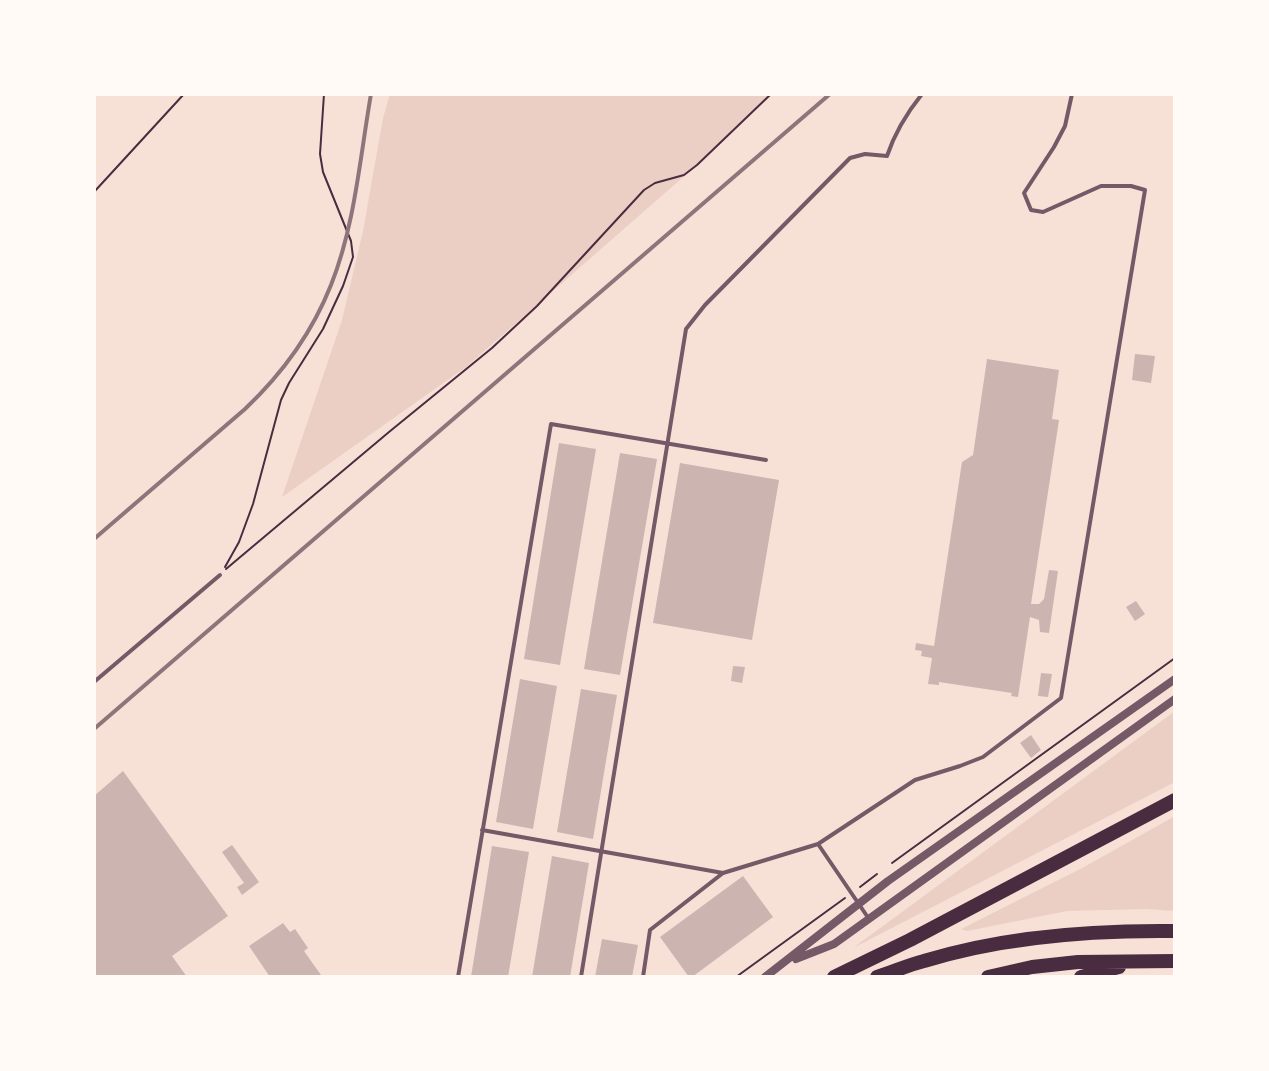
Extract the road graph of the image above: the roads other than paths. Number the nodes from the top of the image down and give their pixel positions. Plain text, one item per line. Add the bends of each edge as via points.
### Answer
1 (922, 94) edge
2 (1072, 94) edge
3 (668, 442) junction
4 (766, 460) dead end
5 (220, 575) road end
6 (1175, 679) edge
7 (94, 682) edge
8 (1175, 699) edge
9 (1175, 800) edge
10 (482, 830) junction
11 (818, 844) junction
12 (601, 852) junction
13 (723, 873) junction
14 (859, 904) junction
15 (869, 919) junction
16 (1175, 931) edge
17 (1152, 961) junction
18 (1175, 961) edge
19 (458, 977) edge
20 (581, 977) edge
21 (643, 977) edge
22 (767, 977) edge
23 (834, 977) edge
24 (877, 977) edge
25 (988, 977) edge
26 (1081, 977) edge

1 - 3 lane via 904,116 887,156 850,158 686,329
2 - 11 lane via 1065,126 1024,193 1031,210 1043,212 1101,186 1145,190 1061,698 983,757 915,780
3 - 4 lane
3 - 10 lane via 551,424
3 - 12 lane
5 - 7 lane
6 - 14 street
8 - 15 street
9 - 23 highway
10 - 12 lane
10 - 19 lane
11 - 13 lane
11 - 14 lane
12 - 13 lane
12 - 20 lane
13 - 21 lane via 650,930
14 - 15 lane
14 - 22 street
15 - 22 street via 834,944
16 - 24 highway via 1039,937 954,953
17 - 18 highway
17 - 25 highway via 1078,962
17 - 26 highway

